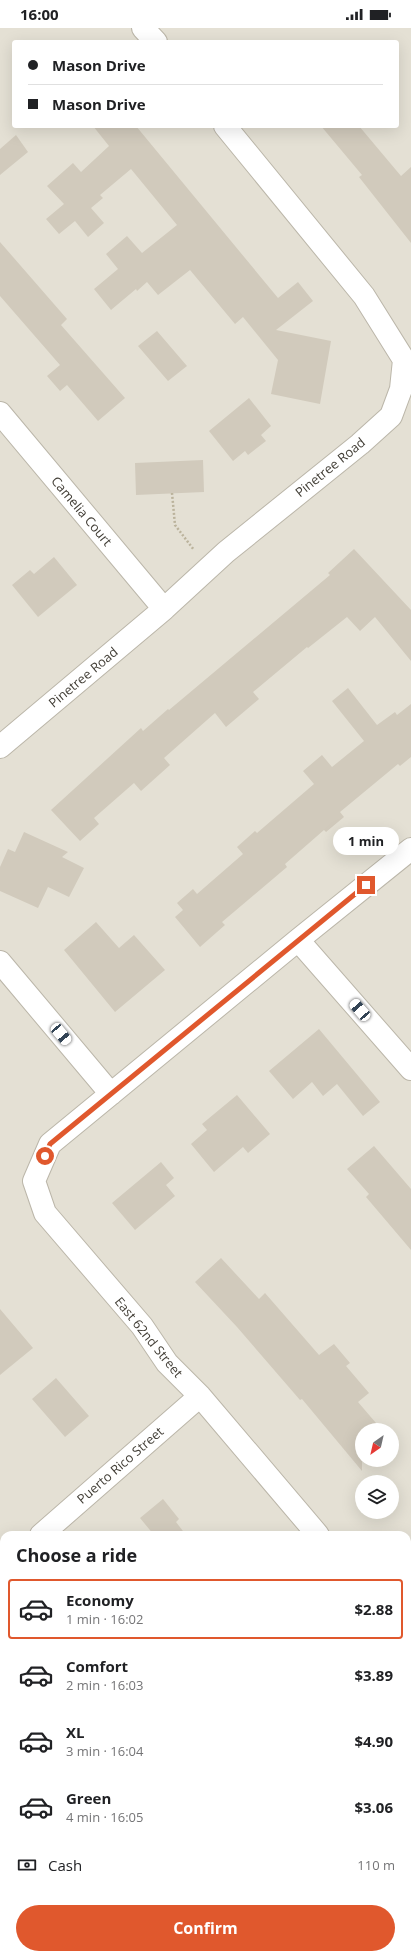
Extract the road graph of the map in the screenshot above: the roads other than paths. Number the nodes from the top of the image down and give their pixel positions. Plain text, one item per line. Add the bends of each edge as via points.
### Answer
1 (143, 28) edge
2 (154, 40) edge
3 (227, 128) edge
4 (0, 413) edge
5 (164, 609) junction
6 (0, 747) edge
7 (411, 849) edge
8 (298, 940) junction
9 (0, 962) edge
10 (411, 1069) edge
11 (111, 1094) junction
12 (200, 1396) junction
13 (46, 1531) edge
14 (315, 1531) edge

1 - 2 street
3 - 5 street, Pinetree Road via 364,296 404,360 401,388 391,416 208,568
4 - 5 street, Camelia Court
5 - 6 street, Pinetree Road
7 - 8 street
8 - 10 street
8 - 11 street
9 - 11 street
11 - 12 street, East 62nd Street via 50,1144 34,1180 45,1213 142,1326 167,1363
12 - 13 street, Puerto Rico Street
12 - 14 street, East 62nd Street

